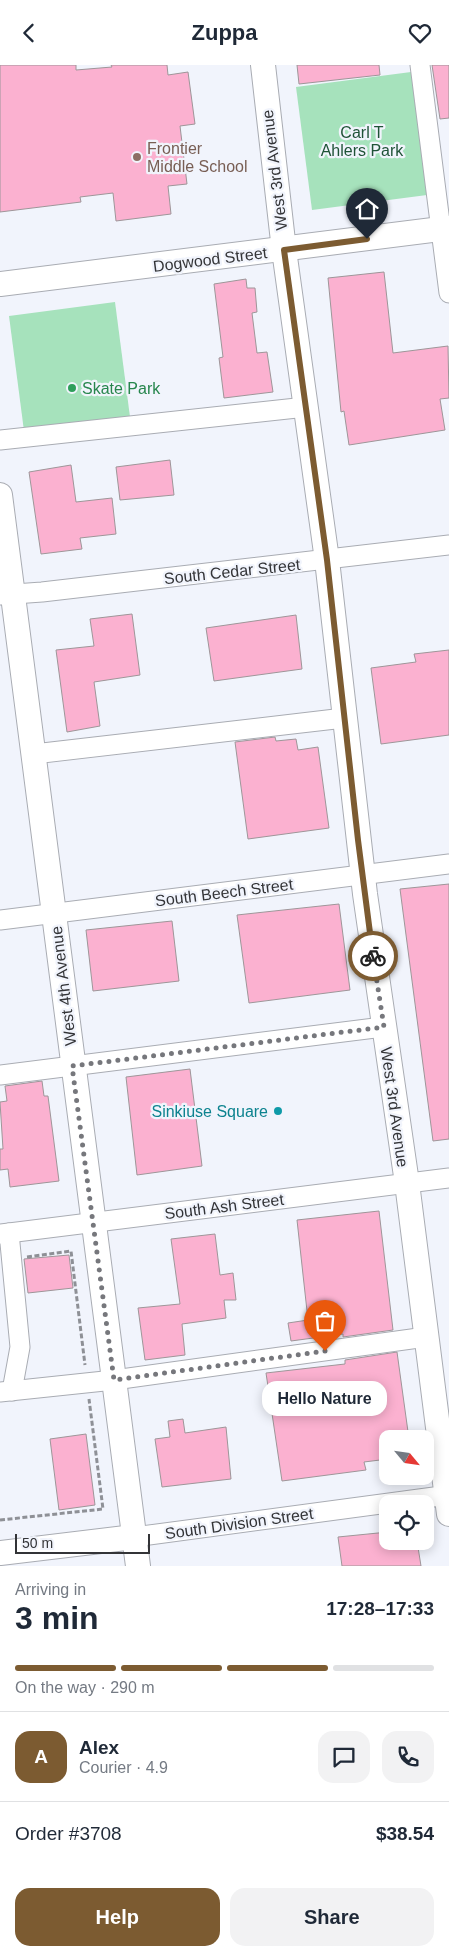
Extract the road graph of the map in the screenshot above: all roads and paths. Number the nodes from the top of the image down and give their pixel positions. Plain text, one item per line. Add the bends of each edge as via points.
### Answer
1 (263, 65) edge
2 (420, 65) edge
3 (445, 229) edge
4 (284, 250) junction
5 (0, 284) edge
6 (449, 293) edge
7 (306, 407) junction
8 (0, 440) edge
9 (0, 495) edge
10 (449, 545) edge
11 (327, 560) junction
12 (7, 595) edge
13 (344, 718) junction
14 (34, 754) junction
15 (449, 864) edge
16 (362, 875) junction
17 (54, 913) junction
18 (0, 920) edge
19 (384, 1027) junction
20 (72, 1066) junction
21 (0, 1075) edge
22 (449, 1178) edge
23 (407, 1183) junction
24 (93, 1222) junction
25 (5, 1233) edge
26 (426, 1337) junction
27 (114, 1380) junction
28 (6, 1391) edge
29 (448, 1501) edge
30 (134, 1537) junction
31 (0, 1553) edge
32 (138, 1566) edge

1 - 4 main road, West 3rd Avenue
2 - 3 street
3 - 4 main road, Dogwood Street
3 - 6 street
4 - 5 main road, Dogwood Street
4 - 7 main road, West 3rd Avenue
7 - 8 street
7 - 11 main road, West 3rd Avenue
9 - 12 main road, West 4th Avenue
10 - 11 street, South Cedar Street
11 - 12 street, South Cedar Street
11 - 13 main road, West 3rd Avenue
12 - 14 main road, West 4th Avenue
13 - 14 street
13 - 16 main road, West 3rd Avenue
14 - 17 main road, West 4th Avenue
15 - 16 street, South Beech Street
16 - 17 street, South Beech Street
16 - 19 main road, West 3rd Avenue
17 - 18 street, South Beech Street
17 - 20 main road, West 4th Avenue
19 - 20 street
19 - 23 main road, West 3rd Avenue
20 - 21 street
20 - 24 main road, West 4th Avenue
22 - 23 street, South Ash Street
23 - 24 street, South Ash Street
23 - 26 main road, West 3rd Avenue
24 - 25 street, South Ash Street
24 - 27 main road, West 4th Avenue
25 - 28 street via 20,1347
26 - 27 street
26 - 29 main road, West 3rd Avenue
27 - 28 street
27 - 30 main road, West 4th Avenue
29 - 30 street, South Division Street
30 - 31 main road, South Division Street
30 - 32 main road, West 4th Avenue

